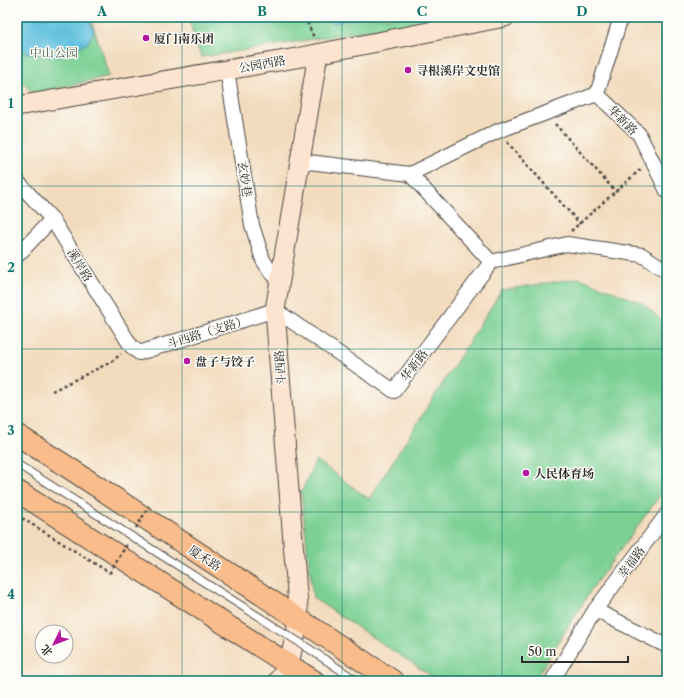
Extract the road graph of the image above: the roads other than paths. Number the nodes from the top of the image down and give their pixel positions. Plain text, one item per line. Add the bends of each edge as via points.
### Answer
1 (505, 17) edge
2 (622, 17) edge
3 (318, 54) junction
4 (227, 70) junction
5 (597, 94) junction
6 (17, 106) edge
7 (300, 161) junction
8 (410, 174) junction
9 (17, 181) edge
10 (667, 191) edge
11 (52, 219) junction
12 (17, 256) edge
13 (491, 262) junction
14 (667, 271) edge
15 (280, 281) junction
16 (275, 310) junction
17 (135, 350) joint
18 (17, 435) edge
19 (17, 464) edge
20 (17, 491) edge
21 (667, 514) edge
22 (595, 610) junction
23 (299, 619) junction
24 (667, 646) edge
25 (284, 672) edge
26 (314, 681) edge
27 (357, 681) edge
28 (393, 681) edge
29 (552, 681) edge

1 - 3 street, 公园西路
2 - 5 street
3 - 4 street, 公园西路
3 - 7 street, 斗西路
4 - 6 street, 公园西路
4 - 15 street, 玄妙巷 via 252,225 262,260
5 - 8 street via 498,131
5 - 10 street, 华新路 via 639,134
7 - 8 street
7 - 15 street, 斗西路
8 - 13 street
9 - 11 street, 溪岸路
11 - 12 street
11 - 17 street, 溪岸路
13 - 14 street via 567,244 642,255
13 - 16 street, 华新路 via 394,391
15 - 16 street, 斗西路
16 - 17 street, 斗西路（支路）
16 - 23 street, 斗西路
18 - 23 main road, 厦禾路
19 - 27 lane, bridge
20 - 25 main road
21 - 22 street, 幸福路
22 - 24 street
22 - 29 street, 幸福路
23 - 25 street, 斗西路
23 - 28 main road, 厦禾路
25 - 26 main road

